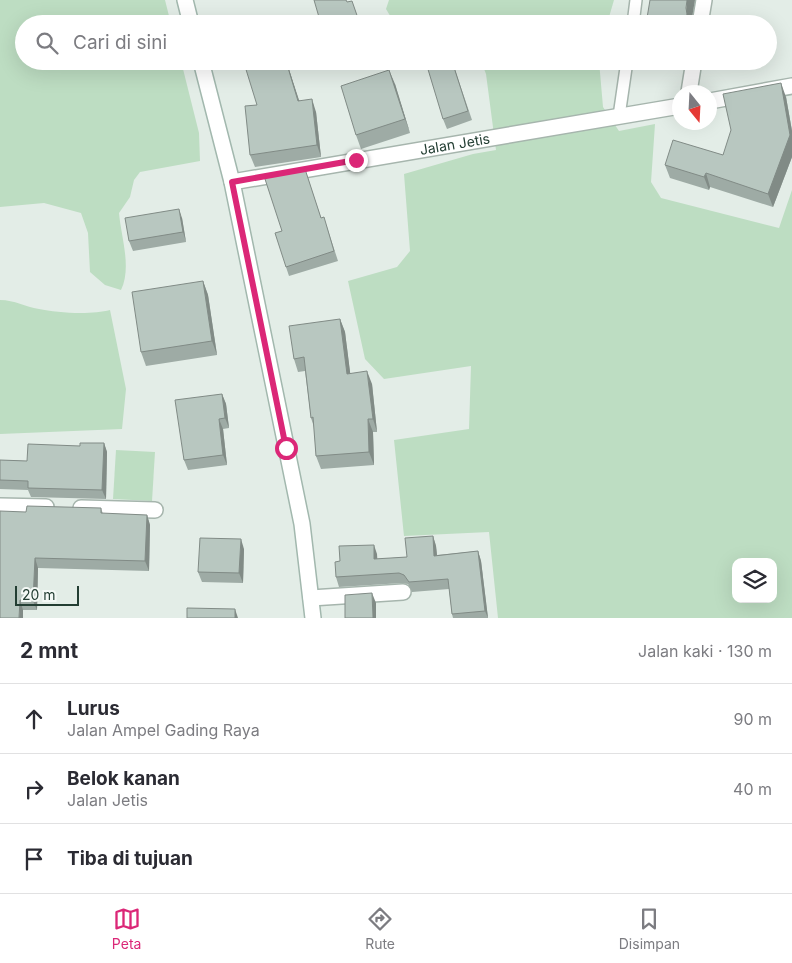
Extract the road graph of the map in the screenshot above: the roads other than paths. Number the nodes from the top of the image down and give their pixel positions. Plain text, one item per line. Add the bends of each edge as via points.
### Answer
1 (185, 0) edge
2 (636, 0) edge
3 (704, 0) edge
4 (189, 15) edge
5 (634, 15) edge
6 (702, 15) edge
7 (203, 70) edge
8 (626, 70) edge
9 (693, 70) edge
10 (690, 85) edge
11 (792, 86) edge
12 (717, 99) edge
13 (672, 107) edge
14 (619, 116) junction
15 (232, 182) junction
16 (0, 506) edge
17 (155, 510) dead end
18 (403, 592) dead end
19 (311, 598) junction
20 (313, 618) edge

1 - 4 street
2 - 5 lane
3 - 6 street
7 - 15 street
8 - 14 lane
9 - 10 street
11 - 12 street
13 - 14 street, Jalan Jetis
14 - 15 street, Jalan Jetis
15 - 19 street via 302,524
16 - 17 street
18 - 19 street
19 - 20 street

